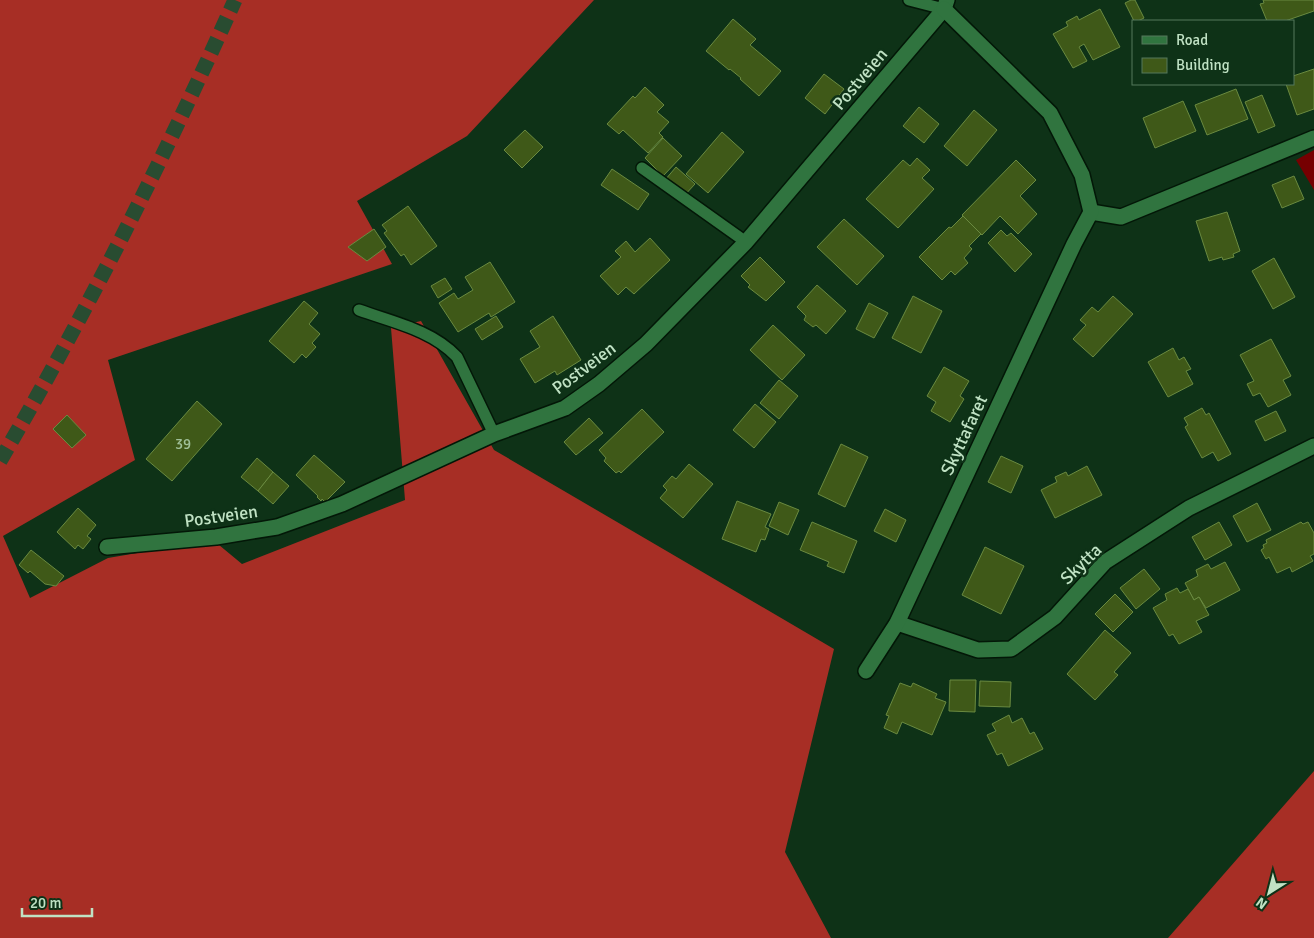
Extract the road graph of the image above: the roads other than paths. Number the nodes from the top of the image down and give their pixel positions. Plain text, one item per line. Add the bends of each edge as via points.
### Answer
1 (909, 0) edge
2 (945, 4) edge
3 (1314, 138) edge
4 (642, 168) dead end
5 (1091, 212) junction
6 (746, 242) junction
7 (359, 310) dead end
8 (494, 434) junction
9 (1314, 446) edge
10 (107, 547) dead end
11 (897, 623) junction
12 (866, 671) dead end

1 - 2 lane
2 - 5 street via 1050,113 1082,176
2 - 6 street, Postveien
3 - 5 street via 1121,217
4 - 6 lane
5 - 11 street, Skyttafaret
6 - 8 street, Postveien via 646,344 598,384 565,408
7 - 8 lane via 420,331 449,348 457,356
8 - 10 street, Postveien via 342,504 277,527 216,537
9 - 11 street, Skytta via 1189,508 1105,562 1055,617 1011,649 978,650
11 - 12 street, Skyttafaret

